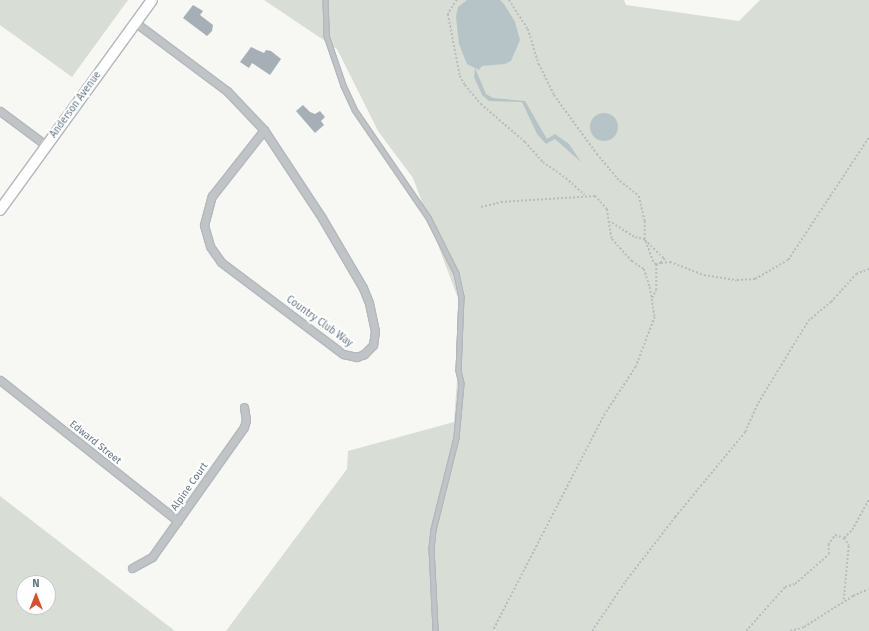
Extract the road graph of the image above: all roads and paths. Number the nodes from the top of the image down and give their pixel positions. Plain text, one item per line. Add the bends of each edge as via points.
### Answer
1 (152, 0) edge
2 (326, 0) edge
3 (457, 0) edge
4 (509, 0) edge
5 (136, 23) junction
6 (0, 111) edge
7 (264, 130) junction
8 (869, 137) edge
9 (46, 146) junction
10 (585, 195) junction
11 (481, 207) dead end
12 (0, 210) edge
13 (610, 221) junction
14 (661, 263) junction
15 (656, 265) junction
16 (869, 269) edge
17 (651, 300) junction
18 (0, 380) edge
19 (244, 407) dead end
20 (869, 499) edge
21 (178, 521) junction
22 (844, 538) junction
23 (132, 568) dead end
24 (869, 589) edge
25 (844, 601) junction
26 (436, 631) edge
27 (493, 631) edge
28 (592, 631) edge
29 (746, 631) edge
30 (790, 631) edge

1 - 5 main road, Anderson Avenue
2 - 26 lane via 327,36 344,86 355,110 429,218 457,274 462,297 459,371 462,384 458,438 434,530 432,548
3 - 10 path via 448,14 460,76 465,85 543,162
4 - 13 path via 528,29 539,64 554,95 620,181 639,196 645,221 645,240 634,237
5 - 7 street, Country Club Way via 227,91
5 - 9 main road, Anderson Avenue
6 - 9 street
7 - 7 street, Country Club Way via 322,218 363,288 375,331 373,345 357,357 343,354 221,262 210,246 204,225 212,196
8 - 14 path via 788,260 755,279 737,280 704,274 670,262
9 - 12 main road, Anderson Avenue
10 - 11 path via 501,202
10 - 13 path via 596,196 607,209
13 - 17 path via 612,239 632,261 644,269
14 - 15 path
14 - 15 path via 665,259 645,240
15 - 17 path via 656,290
16 - 28 path via 856,274 831,302 808,321 758,403 745,432 674,517
17 - 27 path via 655,317 636,368 604,414
18 - 21 street, Edward Street
19 - 21 street, Alpine Court via 244,428
20 - 22 path via 852,530
21 - 23 street, Alpine Court via 152,557
22 - 25 path via 849,546
22 - 29 path via 835,535 828,545 828,554 795,584 785,587
24 - 25 path
25 - 30 path via 804,627

